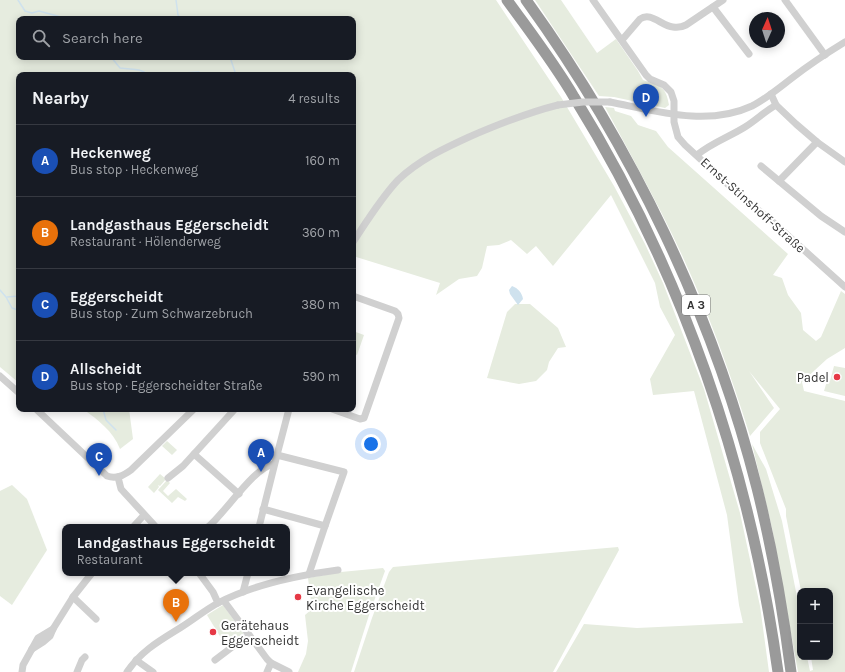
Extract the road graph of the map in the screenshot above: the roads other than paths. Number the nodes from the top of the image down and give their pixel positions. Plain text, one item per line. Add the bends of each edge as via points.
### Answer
1 (507, 0) edge
2 (527, 0) edge
3 (593, 0) edge
4 (723, 0) edge
5 (785, 0) edge
6 (713, 7) junction
7 (622, 40) junction
8 (845, 42) edge
9 (749, 54) dead end
10 (825, 55) junction
11 (771, 94) junction
12 (776, 106) junction
13 (675, 115) junction
14 (817, 142) junction
15 (697, 155) junction
16 (845, 162) edge
17 (761, 166) dead end
18 (779, 181) junction
19 (845, 232) edge
20 (356, 238) edge
21 (845, 287) edge
22 (356, 297) edge
23 (0, 376) edge
24 (16, 390) edge
25 (39, 412) edge
26 (191, 412) edge
27 (232, 412) edge
28 (288, 412) edge
29 (340, 412) edge
30 (194, 454) junction
31 (277, 455) junction
32 (274, 464) junction
33 (118, 477) junction
34 (168, 478) dead end
35 (239, 494) junction
36 (263, 509) junction
37 (144, 515) junction
38 (136, 524) edge
39 (153, 524) edge
40 (211, 524) edge
41 (260, 524) edge
42 (325, 526) junction
43 (338, 570) dead end
44 (309, 574) junction
45 (90, 576) edge
46 (201, 576) edge
47 (247, 576) edge
48 (243, 592) junction
49 (73, 597) junction
50 (221, 602) junction
51 (96, 618) dead end
52 (248, 635) junction
53 (85, 657) dead end
54 (136, 660) junction
55 (215, 660) dead end
56 (271, 663) junction
57 (22, 672) edge
58 (77, 672) edge
59 (127, 672) edge
60 (153, 672) edge
61 (267, 672) edge
62 (289, 672) edge
63 (778, 672) edge
64 (791, 672) edge

1 - 63 highway, A 3 via 574,95 598,136 657,252 688,324 712,390 744,496 768,607
2 - 64 highway, A 3 via 602,116 639,183 670,245 702,320 757,488 781,606
3 - 7 street, Ernst-Stinshoff-Straße
4 - 6 street
5 - 10 street
6 - 7 street via 680,27 665,25 643,16
6 - 9 street
7 - 13 street, Ernst-Stinshoff-Straße via 646,75 671,92
8 - 10 street
10 - 11 street
11 - 12 street
11 - 13 street via 753,106 722,115
12 - 14 street
12 - 15 street via 733,134 706,147
13 - 15 street, Ernst-Stinshoff-Straße via 678,137
13 - 20 street, bridge via 610,102 583,102 558,105 509,120 421,162 394,185
14 - 16 street
14 - 18 street
15 - 21 street, Ernst-Stinshoff-Straße via 734,191 774,222
17 - 18 street
18 - 19 street via 821,216
22 - 29 street via 395,311 398,318 364,418
23 - 24 street
25 - 33 street via 107,476
26 - 33 street via 131,470
27 - 30 street
28 - 31 street
30 - 34 street
30 - 35 street
31 - 32 street
31 - 42 street via 344,472
32 - 35 street via 269,464 261,470
32 - 36 street
33 - 37 street via 121,489
35 - 40 street
36 - 41 street
36 - 42 street
37 - 38 street
37 - 39 street
42 - 44 street
43 - 44 street
44 - 48 street
45 - 49 street
46 - 50 street
47 - 48 street
48 - 50 street
49 - 51 street
49 - 57 street via 50,636 32,649
50 - 52 street
50 - 54 street via 151,646
52 - 55 street
52 - 56 street
53 - 58 street
54 - 59 street
54 - 60 street
56 - 61 street
56 - 62 street

